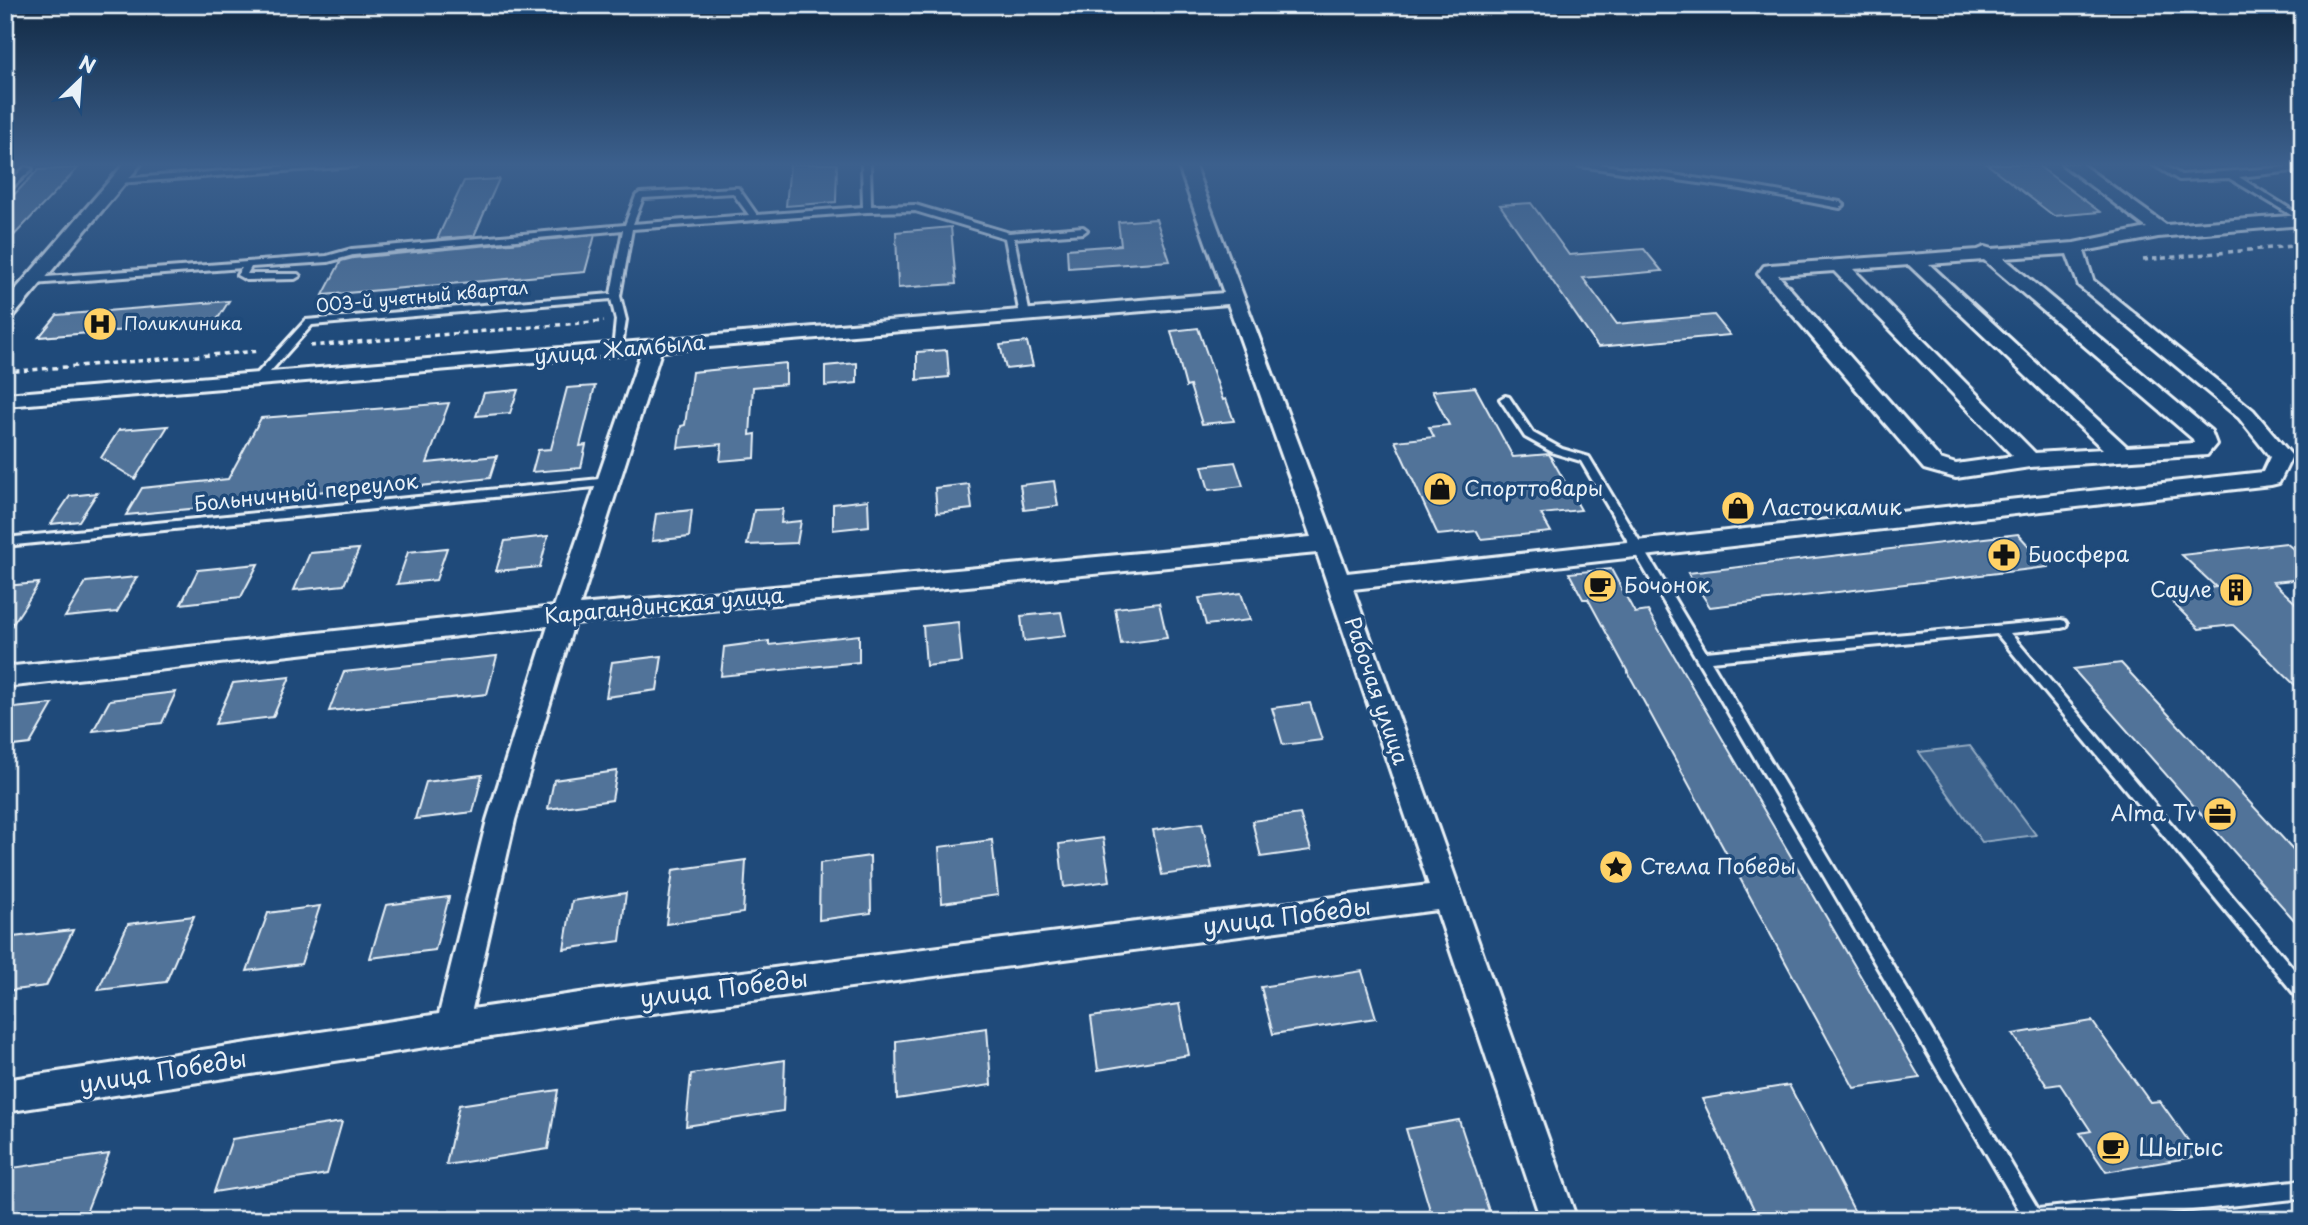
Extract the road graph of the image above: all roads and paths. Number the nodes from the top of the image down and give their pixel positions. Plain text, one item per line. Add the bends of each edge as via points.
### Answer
1 (84, 221) edge
2 (630, 221) edge
3 (710, 221) edge
4 (959, 221) edge
5 (1206, 221) edge
6 (2149, 221) edge
7 (2289, 221) edge
8 (628, 227) junction
9 (1083, 230) dead end
10 (2164, 232) junction
11 (1009, 236) junction
12 (2303, 245) edge
13 (2074, 247) junction
14 (1985, 252) junction
15 (1912, 258) junction
16 (2143, 260) dead end
17 (249, 264) junction
18 (1838, 264) junction
19 (295, 276) dead end
20 (33, 281) junction
21 (615, 296) junction
22 (1234, 298) junction
23 (5, 314) edge
24 (1025, 315) junction
25 (653, 346) junction
26 (618, 350) junction
27 (257, 380) junction
28 (1506, 399) dead end
29 (5, 400) edge
30 (2121, 454) junction
31 (2080, 458) junction
32 (2030, 460) junction
33 (610, 482) junction
34 (2116, 495) junction
35 (5, 542) edge
36 (1324, 544) junction
37 (1637, 549) junction
38 (1339, 582) junction
39 (564, 615) junction
40 (2061, 624) dead end
41 (2000, 630) junction
42 (1702, 657) junction
43 (5, 677) edge
44 (1446, 896) junction
45 (2303, 992) edge
46 (452, 1028) junction
47 (5, 1096) edge
48 (2303, 1189) edge
49 (2027, 1219) edge
50 (1559, 1220) edge

1 - 20 street
2 - 8 lane
3 - 8 lane
4 - 11 lane
5 - 22 street, Рабочая улица
6 - 10 street
7 - 10 street
8 - 17 lane
8 - 21 lane
9 - 11 lane
10 - 13 street
11 - 24 lane
12 - 16 path
13 - 14 street
13 - 34 street via 2085,282 2246,414 2281,456 2271,478
14 - 15 street
14 - 30 street via 2203,436 2205,444 2199,450
15 - 18 street
15 - 30 street
17 - 19 lane via 242,275 246,277
17 - 20 lane
18 - 32 street
18 - 32 street via 1770,270 1768,274 1932,464 1956,471
20 - 23 street
21 - 26 lane via 621,320
21 - 27 lane, 003-й учетный квартал via 309,322
22 - 24 street, улица Жамбыла
22 - 36 street, Рабочая улица
24 - 25 street, улица Жамбыла
25 - 26 street, улица Жамбыла
25 - 33 street
26 - 27 street, улица Жамбыла
27 - 29 street, улица Жамбыла
28 - 37 lane via 1529,435 1585,459
30 - 31 street
31 - 32 street
31 - 34 street
33 - 35 lane, Больничный переулок
33 - 39 street
34 - 37 street
36 - 38 street, Рабочая улица
36 - 39 street, Карагандинская улица
37 - 38 street
37 - 42 lane
38 - 44 street, Рабочая улица
39 - 43 street, Карагандинская улица
39 - 46 street via 509,792
40 - 41 lane
41 - 42 lane
41 - 45 lane
42 - 49 lane
44 - 46 street, улица Победы
44 - 50 street, Рабочая улица
46 - 47 street, улица Победы
48 - 49 lane

